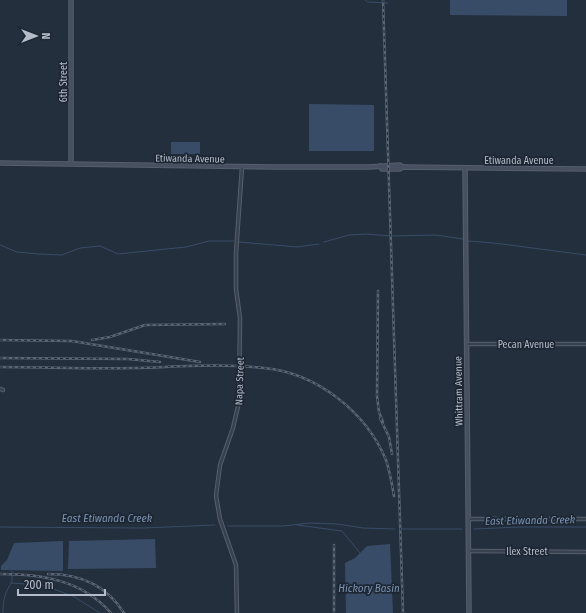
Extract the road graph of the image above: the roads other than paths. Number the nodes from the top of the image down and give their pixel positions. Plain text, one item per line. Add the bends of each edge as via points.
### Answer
1 (71, 0) edge
2 (0, 163) edge
3 (71, 163) junction
4 (242, 167) junction
5 (465, 168) junction
6 (586, 169) edge
7 (465, 344) junction
8 (586, 344) edge
9 (468, 519) junction
10 (586, 519) edge
11 (468, 551) junction
12 (586, 552) edge
13 (237, 613) edge
14 (469, 613) edge

1 - 3 street, 6th Street
2 - 3 street, Etiwanda Avenue
3 - 4 street, Etiwanda Avenue
4 - 5 street, Etiwanda Avenue via 382,164
4 - 13 street, Napa Street via 236,253 236,289 240,318 239,402 223,454 216,496 220,520 236,565
5 - 6 street, Etiwanda Avenue
5 - 7 street, Whittram Avenue
7 - 8 street, Pecan Avenue
7 - 9 street, Whittram Avenue
9 - 10 street
9 - 11 street, Whittram Avenue
11 - 12 street, Ilex Street
11 - 14 street, Whittram Avenue

